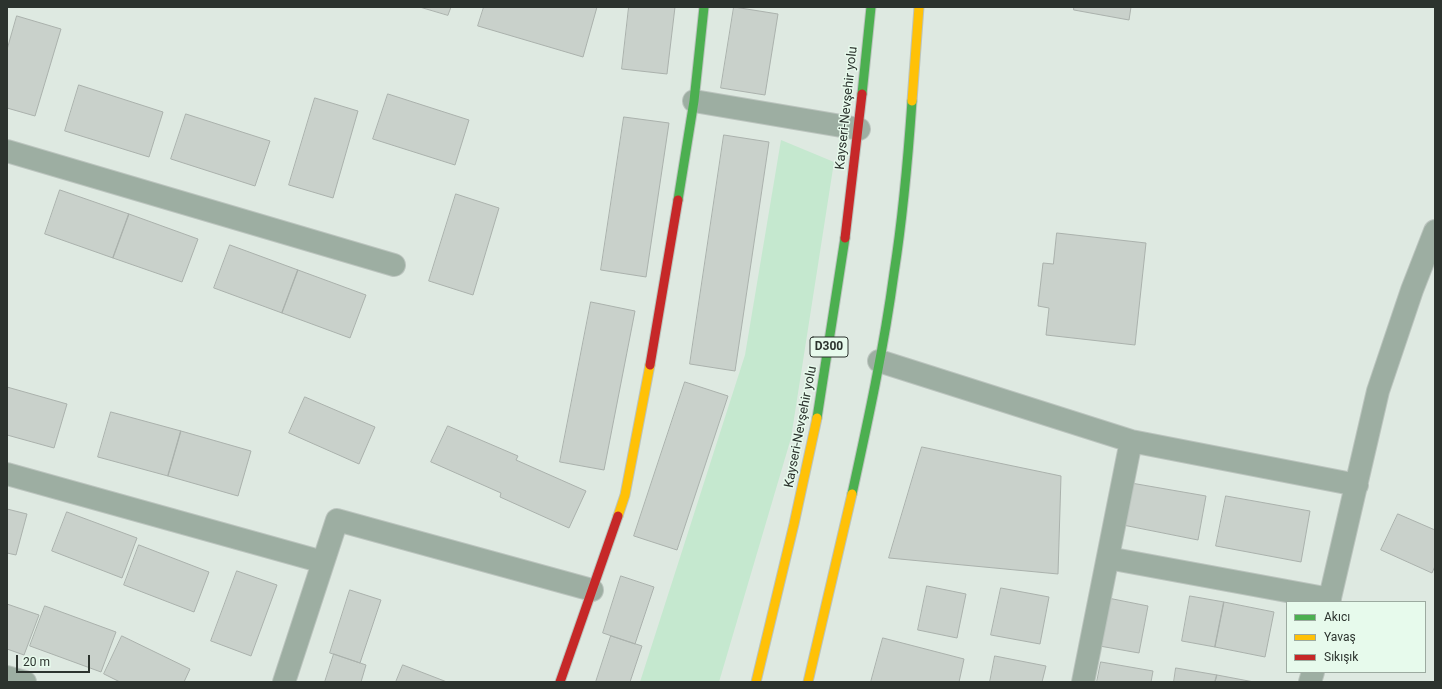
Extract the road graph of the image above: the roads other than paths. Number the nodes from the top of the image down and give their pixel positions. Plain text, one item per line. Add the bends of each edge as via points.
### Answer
1 (704, 7) edge
2 (871, 7) edge
3 (920, 7) edge
4 (694, 101) junction
5 (858, 129) junction
6 (7, 151) edge
7 (1435, 231) edge
8 (394, 265) dead end
9 (879, 361) junction
10 (1131, 441) junction
11 (7, 474) edge
12 (1357, 486) junction
13 (1108, 558) junction
14 (323, 562) junction
15 (592, 590) junction
16 (1329, 601) edge
17 (7, 677) edge
18 (25, 682) edge
19 (284, 682) edge
20 (560, 682) edge
21 (756, 682) edge
22 (808, 682) edge
23 (1083, 682) edge

1 - 4 main road
2 - 5 main road, Kayseri-Nevşehir yolu / D300
3 - 9 main road via 906,179 896,262
4 - 5 street
4 - 15 main road via 654,345 626,495
5 - 21 main road, Kayseri-Nevşehir yolu / D300 via 838,292 815,426
6 - 8 street
7 - 12 street via 1378,391
9 - 10 street
9 - 22 main road via 850,508
10 - 12 street
10 - 13 street
11 - 14 street
12 - 16 street
13 - 16 street
13 - 23 street
14 - 15 street via 337,520
14 - 19 street
15 - 20 main road
17 - 18 street

